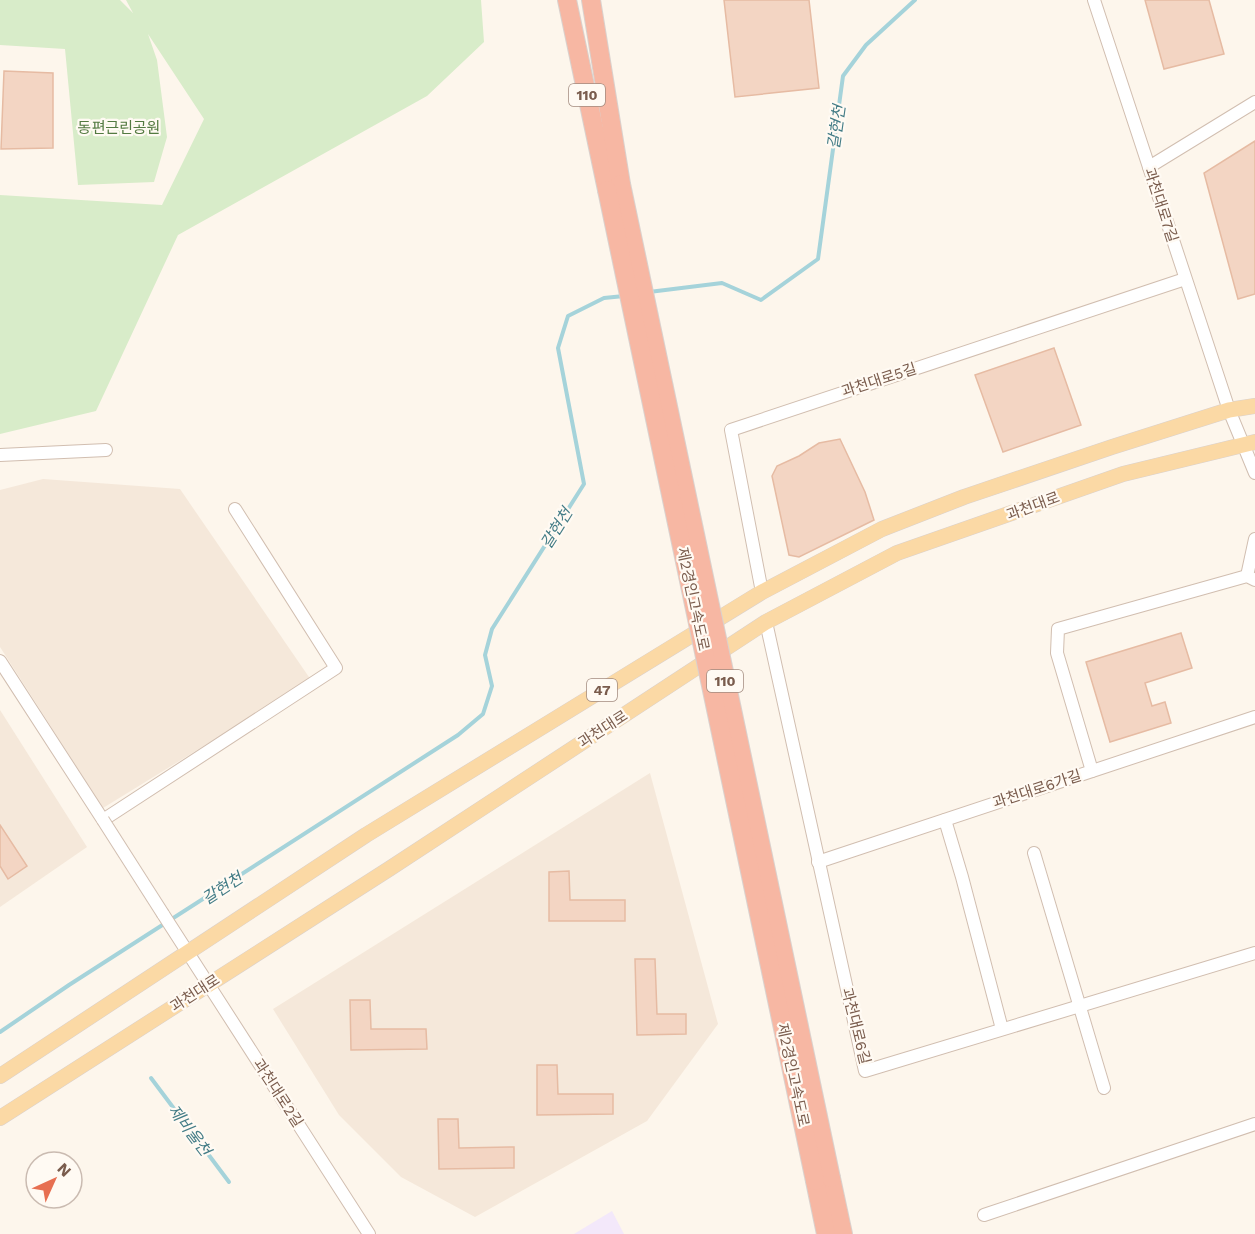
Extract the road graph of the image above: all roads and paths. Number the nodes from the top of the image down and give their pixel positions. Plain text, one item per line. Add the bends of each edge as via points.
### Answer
1 (567, 0) edge
2 (591, 0) edge
3 (1094, 0) edge
4 (1255, 102) edge
5 (1149, 167) junction
6 (614, 187) junction
7 (1185, 279) junction
8 (1255, 406) edge
9 (1229, 410) junction
10 (1249, 443) edge
11 (106, 450) dead end
12 (0, 455) edge
13 (1255, 472) edge
14 (235, 509) dead end
15 (1255, 539) edge
16 (1251, 578) edge
17 (762, 592) junction
18 (766, 622) junction
19 (0, 661) edge
20 (1255, 717) edge
21 (1092, 771) junction
22 (103, 820) junction
23 (945, 820) junction
24 (1034, 853) dead end
25 (818, 862) junction
26 (188, 952) junction
27 (1255, 953) edge
28 (208, 985) junction
29 (1080, 1006) junction
30 (1002, 1029) junction
31 (0, 1076) edge
32 (1104, 1088) dead end
33 (0, 1118) edge
34 (1255, 1124) edge
35 (823, 1180) junction
36 (984, 1215) dead end
37 (369, 1234) edge
38 (826, 1234) edge
39 (843, 1234) edge

1 - 6 highway, 제2경인고속도로 / 110
2 - 6 highway, 제2경인고속도로 / 110
3 - 5 street, 과천대로7길
4 - 5 street
5 - 7 street, 과천대로7길
6 - 35 highway, 제2경인고속도로 / 110, bridge
7 - 9 street, 과천대로7길
7 - 17 street, 과천대로5길 via 731,430
8 - 9 main road, 과천대로 / 47
9 - 10 street, 과천대로7길
9 - 17 main road, 과천대로 / 47 via 983,490 910,518
10 - 13 street, 과천대로7길
10 - 18 main road, 과천대로 via 1123,474 897,553
11 - 12 street
14 - 22 street via 336,668
15 - 16 street
16 - 21 street via 1058,628 1057,653
17 - 26 main road, 과천대로 / 47 via 366,835
18 - 25 street, 과천대로6길
18 - 28 main road, 과천대로
19 - 22 street, 과천대로2길
20 - 21 street, 과천대로6가길
21 - 23 street, 과천대로6가길
22 - 26 street, 과천대로2길, bridge
23 - 25 street, 과천대로6가길
23 - 30 street
24 - 29 street
25 - 30 street, 과천대로6길 via 865,1071
26 - 28 street, 과천대로2길
26 - 31 main road, 과천대로 / 47
27 - 29 street, 과천대로6길
28 - 33 main road, 과천대로
28 - 37 street, 과천대로2길
29 - 30 street, 과천대로6길
29 - 32 street
34 - 36 street
35 - 38 highway, 제2경인고속도로 / 110
35 - 39 highway, 제2경인고속도로 / 110

